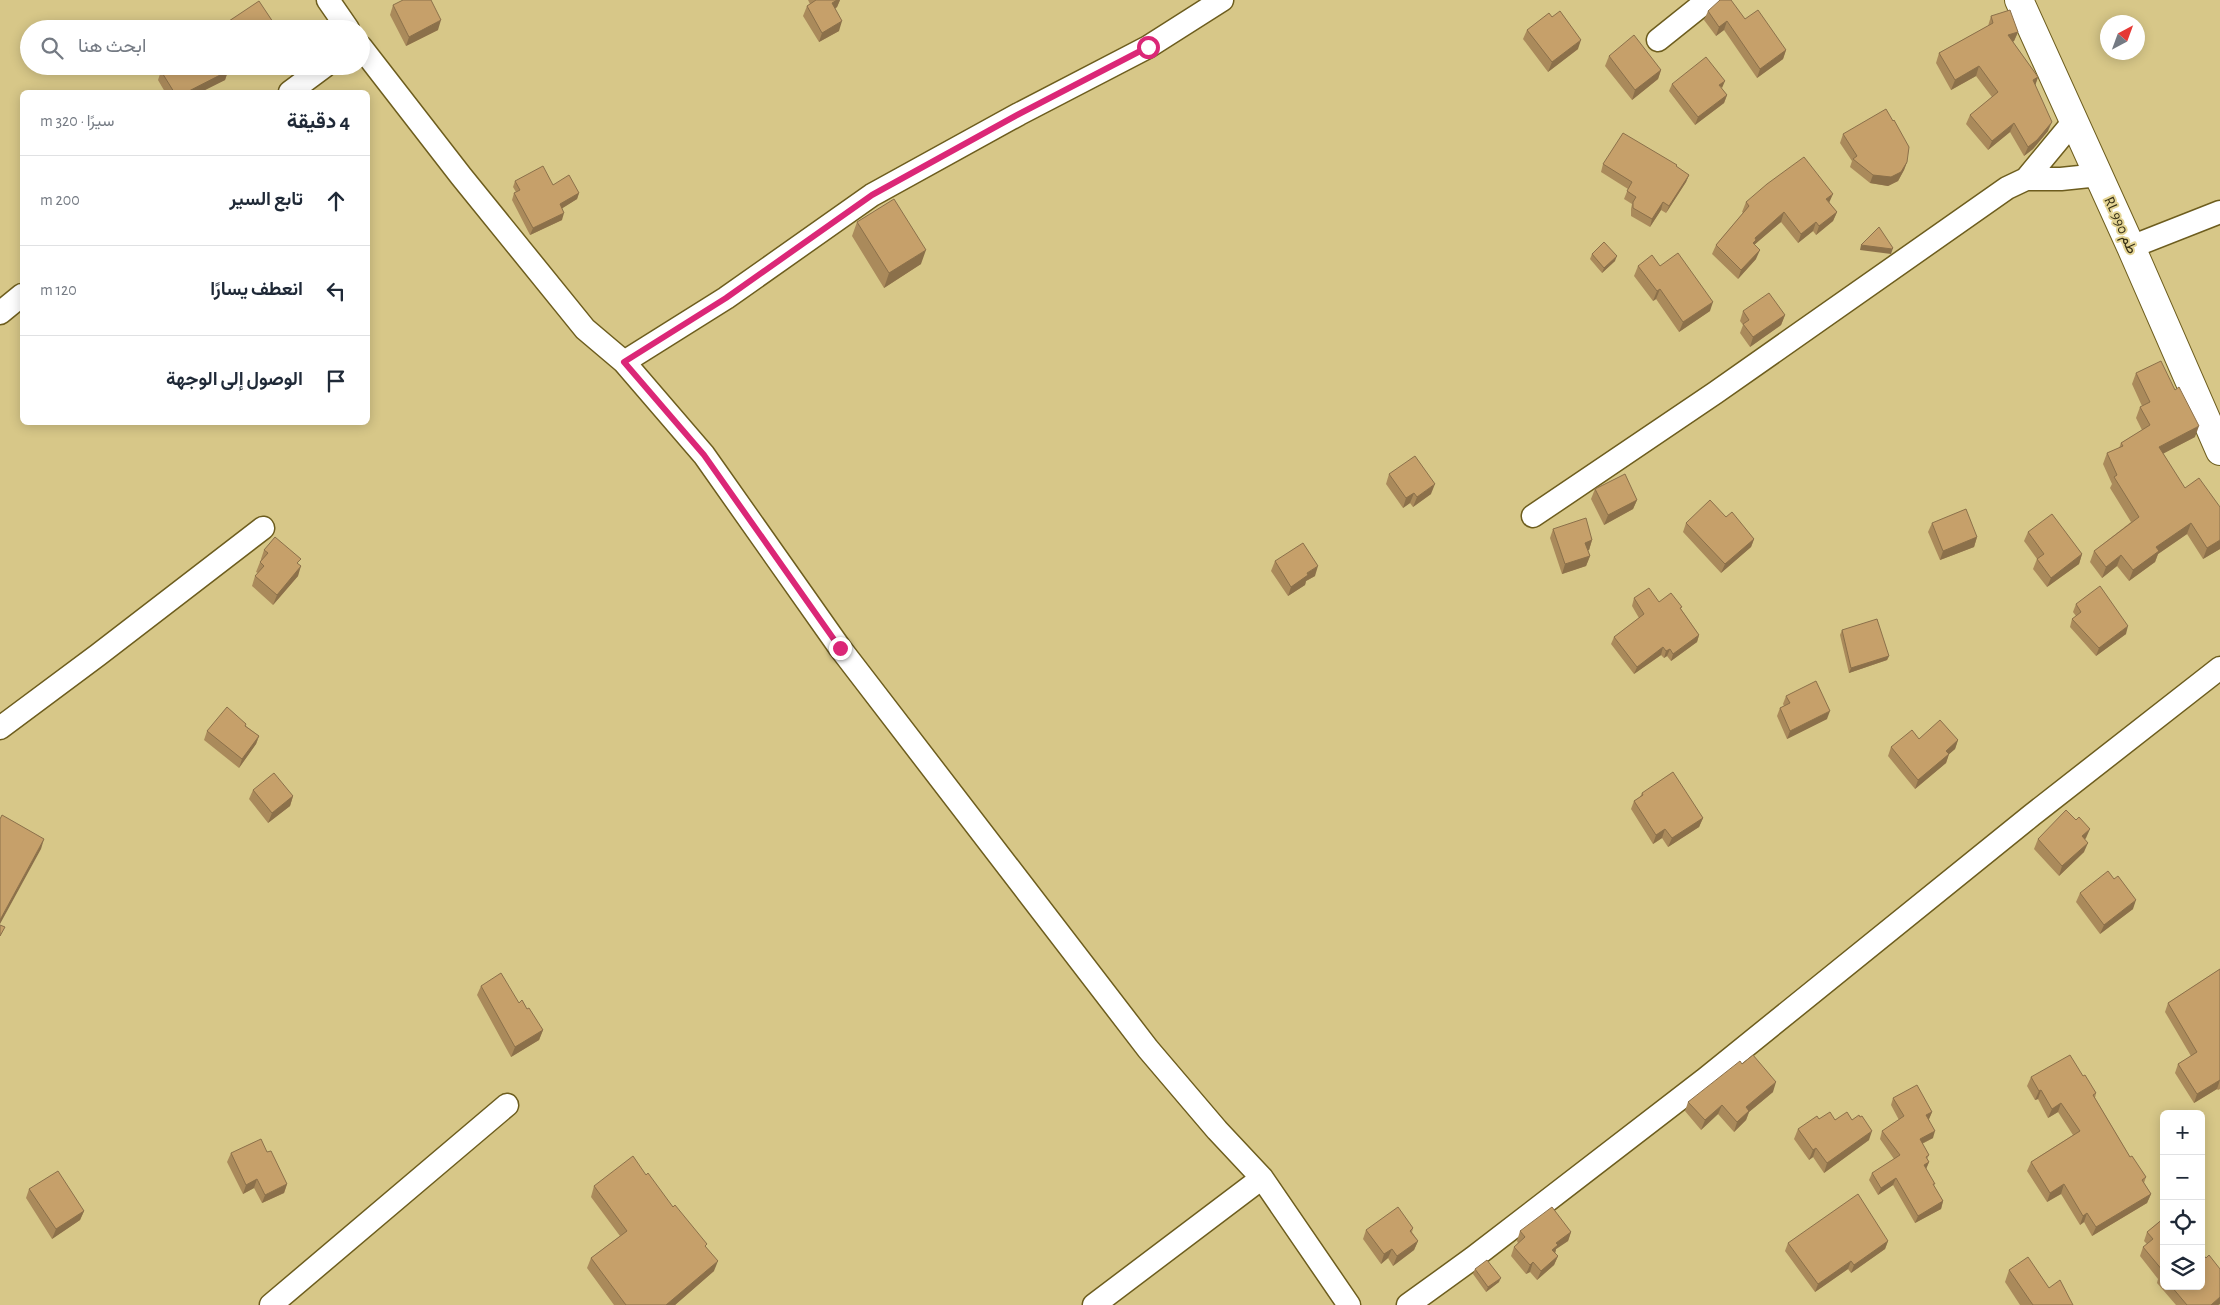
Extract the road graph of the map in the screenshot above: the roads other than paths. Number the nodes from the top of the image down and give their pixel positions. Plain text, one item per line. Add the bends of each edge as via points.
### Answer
1 (328, 0) edge
2 (1222, 0) edge
3 (1708, 0) edge
4 (2020, 0) edge
5 (342, 20) edge
6 (1658, 40) dead end
7 (370, 59) edge
8 (313, 75) edge
9 (293, 90) edge
10 (2074, 121) junction
11 (2099, 175) junction
12 (2026, 179) junction
13 (2220, 212) edge
14 (2131, 247) junction
15 (20, 298) edge
16 (0, 313) edge
17 (624, 362) junction
18 (2220, 451) edge
19 (1533, 516) dead end
20 (263, 528) dead end
21 (2220, 668) edge
22 (0, 728) edge
23 (507, 1105) dead end
24 (1262, 1178) junction
25 (270, 1305) edge
26 (1094, 1305) edge
27 (1349, 1305) edge
28 (1408, 1305) edge

1 - 5 street
2 - 17 street via 1148,47 872,195 726,298
3 - 6 street
4 - 10 street, RL طم 990
7 - 17 street via 585,329
8 - 9 street
10 - 11 street, RL طم 990
10 - 12 street
11 - 12 street
11 - 14 street, RL طم 990
12 - 19 street via 1951,226
13 - 14 street
14 - 18 street, RL طم 990
15 - 16 street
17 - 24 street via 704,455 840,648 1148,1049
20 - 22 street
21 - 28 street via 1696,1086
23 - 25 street
24 - 26 street
24 - 27 street

